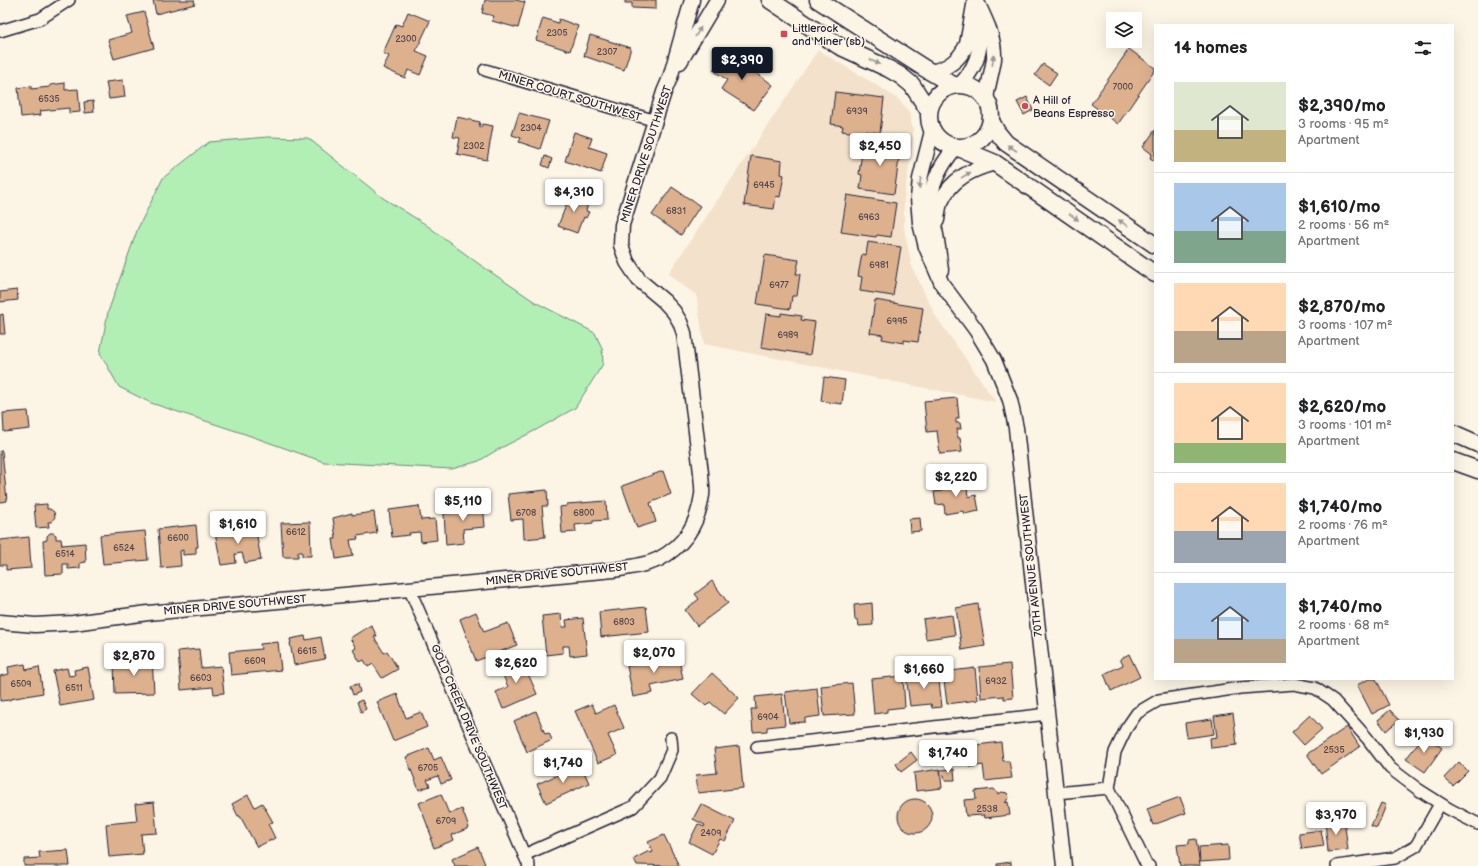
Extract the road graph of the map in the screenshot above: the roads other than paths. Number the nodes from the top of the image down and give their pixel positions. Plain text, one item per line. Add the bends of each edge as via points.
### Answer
1 (69, 0) edge
2 (692, 0) edge
3 (717, 0) edge
4 (770, 0) edge
5 (818, 0) edge
6 (975, 0) edge
7 (0, 31) edge
8 (485, 70) dead end
9 (930, 72) junction
10 (670, 78) junction
11 (957, 85) junction
12 (986, 98) junction
13 (929, 111) junction
14 (656, 121) junction
15 (991, 121) junction
16 (932, 131) junction
17 (957, 148) junction
18 (995, 163) junction
19 (936, 230) junction
20 (1154, 244) edge
21 (1154, 273) edge
22 (942, 284) junction
23 (1454, 433) edge
24 (1478, 444) edge
25 (1454, 461) edge
26 (1478, 470) edge
27 (409, 588) junction
28 (0, 622) edge
29 (1048, 714) junction
30 (671, 738) dead end
31 (757, 747) dead end
32 (1109, 788) junction
33 (1056, 793) junction
34 (1440, 804) junction
35 (1478, 824) edge
36 (524, 855) junction
37 (529, 866) edge
38 (1064, 866) edge
39 (1149, 866) edge
40 (1337, 866) edge

1 - 7 street via 40,19
2 - 10 street, MINER DRIVE SOUTHWEST
10 -> 3 street, MINER DRIVE SOUTHWEST
4 -> 13 main road via 840,46 901,76 912,85
5 - 9 main road
6 - 9 street via 964,50 947,67
6 - 11 street via 980,46 975,65 969,75
12 -> 6 street via 994,60 994,46
8 - 14 street, MINER COURT SOUTHWEST
9 - 11 main road
10 - 14 street, MINER DRIVE SOUTHWEST
11 - 12 main road via 975,88
11 - 13 main road via 945,88 937,94
12 - 15 main road via 991,109
13 - 16 main road via 928,121
14 - 27 street, MINER DRIVE SOUTHWEST via 622,225 621,245 627,262 639,280 674,312 684,333 702,494 696,517 687,536 658,559 641,565 614,570
15 - 17 main road via 980,141
20 -> 15 main road via 1006,143
16 - 17 main road via 945,144
16 -> 22 street, 70TH AVENUE SOUTHWEST via 918,198 920,223 926,247
17 - 18 main road
17 - 19 street via 944,161 931,193 930,212
19 -> 18 street via 940,203 953,184 977,168
18 -> 21 main road
19 - 22 street
22 - 29 street, 70TH AVENUE SOUTHWEST via 976,330 994,360 1010,400 1016,428
23 - 24 main road
25 - 26 main road
27 - 28 street, MINER DRIVE SOUTHWEST via 148,613 73,623 35,625
27 - 36 street, GOLD CREEK DRIVE SOUTHWEST
29 - 31 street
29 - 33 street, 70TH AVENUE SOUTHWEST
30 - 36 street via 672,750 660,778 633,806
32 - 33 street
32 - 34 street via 1115,752 1126,730 1137,713 1158,700 1240,688 1294,684 1315,688 1333,700 1390,768
32 - 39 street
33 - 38 street, 70TH AVENUE SOUTHWEST
34 - 35 street
34 - 40 street via 1416,846 1395,858
36 - 37 street, GOLD CREEK DRIVE SOUTHWEST

